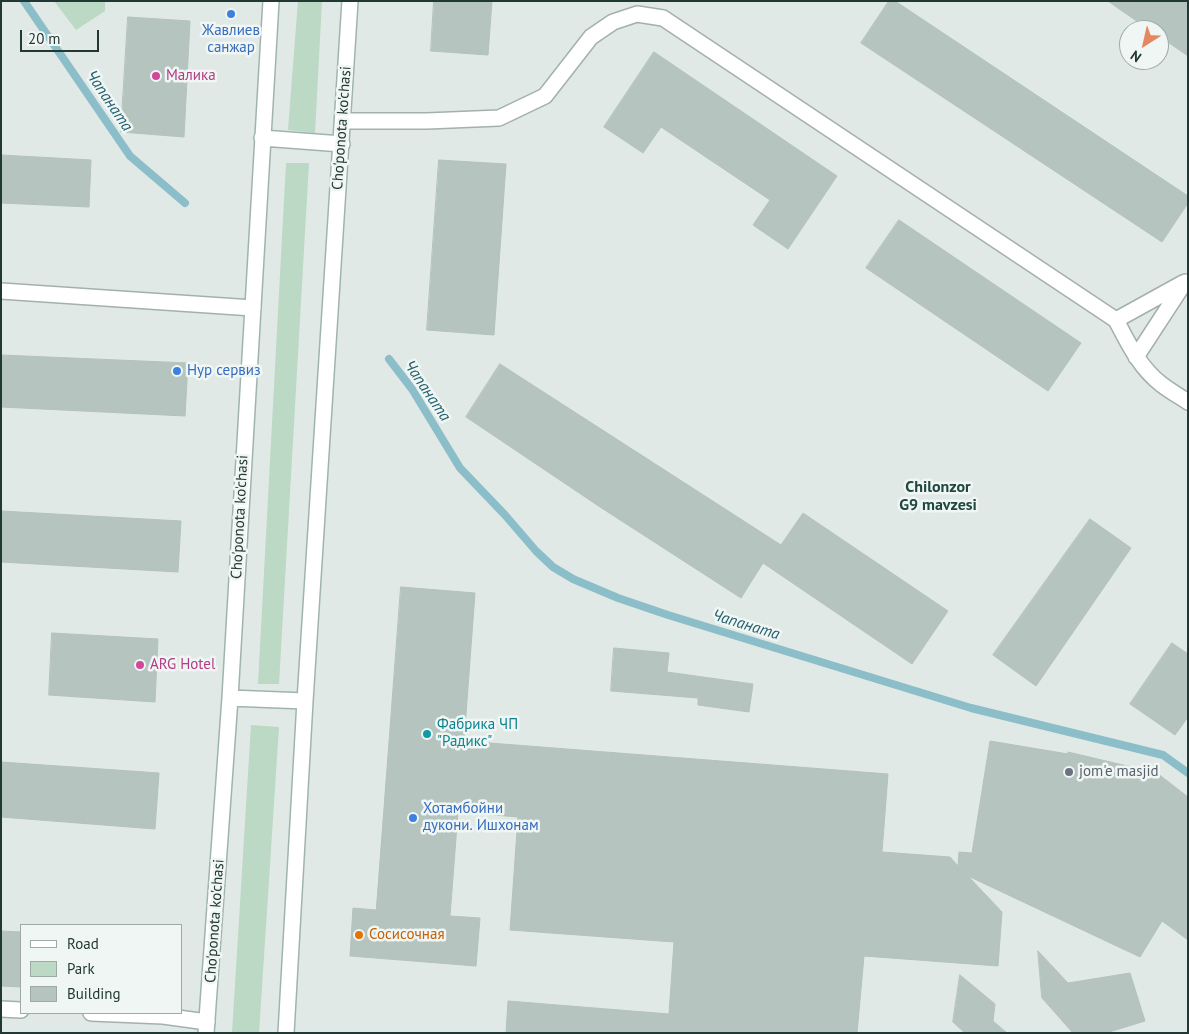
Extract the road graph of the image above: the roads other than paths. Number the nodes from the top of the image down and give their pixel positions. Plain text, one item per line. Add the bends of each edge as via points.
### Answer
1 (271, 1) edge
2 (350, 1) edge
3 (343, 121) junction
4 (262, 138) junction
5 (342, 144) junction
6 (1186, 280) edge
7 (1, 291) edge
8 (252, 308) junction
9 (1116, 320) junction
10 (1136, 356) junction
11 (1188, 402) edge
12 (230, 698) junction
13 (304, 701) junction
14 (1, 1009) edge
15 (20, 1010) edge
16 (114, 1014) edge
17 (207, 1027) edge
18 (286, 1033) edge

1 - 4 main road, Cho'ponota ko'chasi
2 - 3 main road, Cho'ponota ko'chasi
3 - 5 main road, Cho'ponota ko'chasi
3 - 9 main road via 499,118 544,96 591,37 613,22 637,14 663,18
4 - 5 main road
4 - 8 main road, Cho'ponota ko'chasi
5 - 13 main road, Cho'ponota ko'chasi
6 - 9 main road
6 - 10 main road
7 - 8 main road
8 - 12 main road, Cho'ponota ko'chasi
9 - 10 main road
10 - 11 main road via 1161,384
12 - 13 main road
12 - 17 main road, Cho'ponota ko'chasi
13 - 18 main road, Cho'ponota ko'chasi
14 - 15 main road
16 - 17 main road via 163,1016

